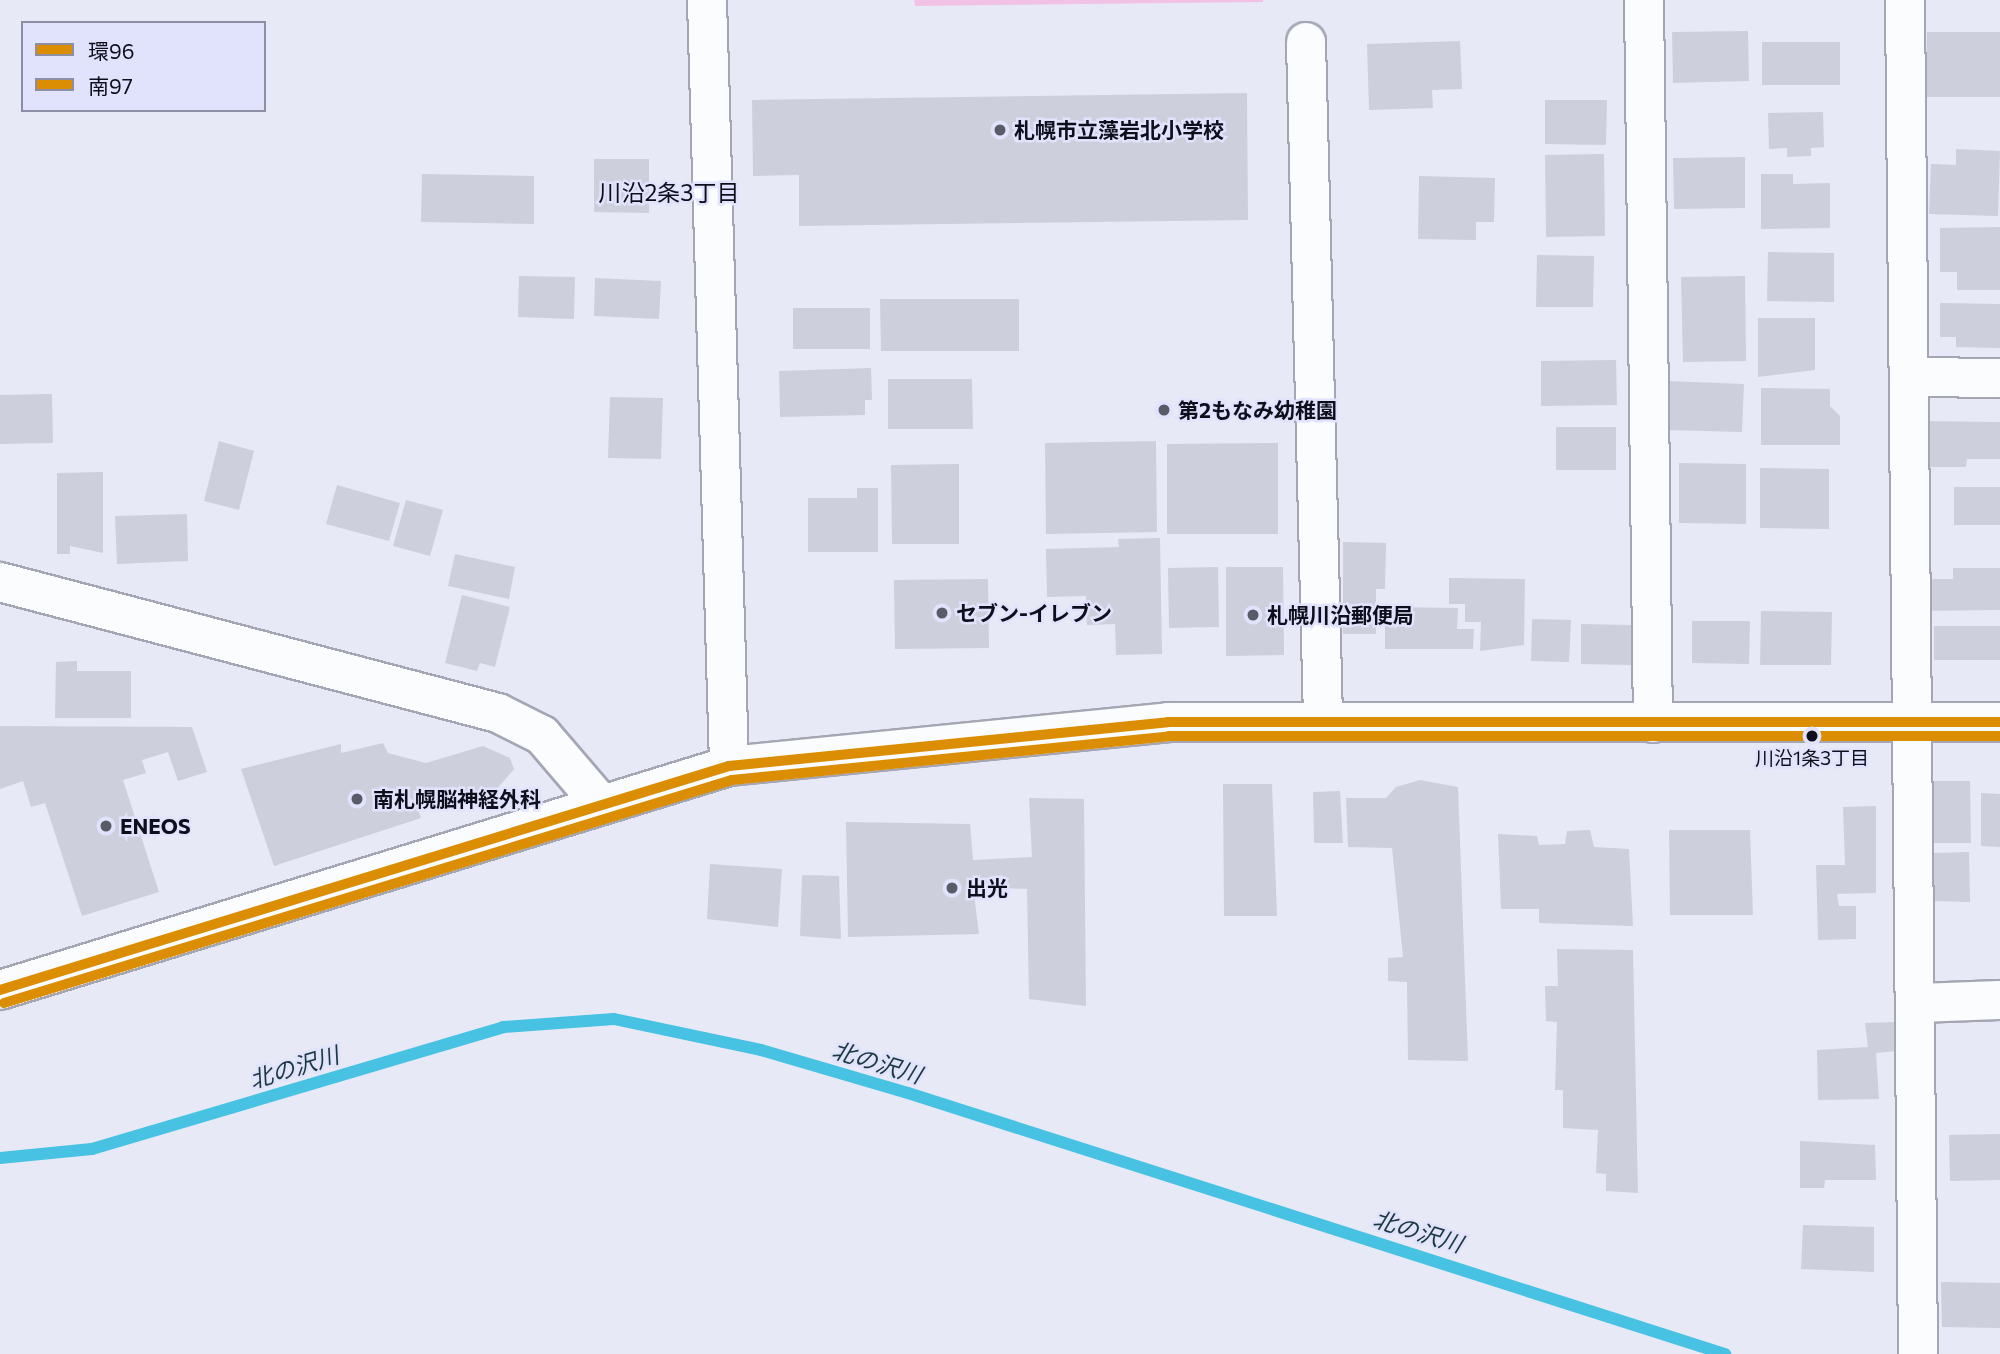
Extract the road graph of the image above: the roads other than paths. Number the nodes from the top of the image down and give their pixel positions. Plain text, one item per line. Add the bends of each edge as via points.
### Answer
1 (706, 0) edge
2 (1644, 0) edge
3 (1905, 0) edge
4 (1306, 42) dead end
5 (1910, 377) junction
6 (2000, 378) edge
7 (0, 582) edge
8 (1323, 720) junction
9 (1913, 722) junction
10 (2000, 722) edge
11 (1653, 723) junction
12 (729, 766) junction
13 (601, 804) junction
14 (0, 990) edge
15 (2000, 1000) edge
16 (1919, 1003) junction
17 (1918, 1349) edge

1 - 12 street
2 - 11 street
3 - 5 street
4 - 8 street
5 - 6 street
5 - 9 street
7 - 13 street via 498,713 542,735
8 - 11 street
8 - 12 street via 1168,722
9 - 10 street
9 - 11 street
9 - 16 street
12 - 13 street
13 - 14 street
15 - 16 street
16 - 17 street

